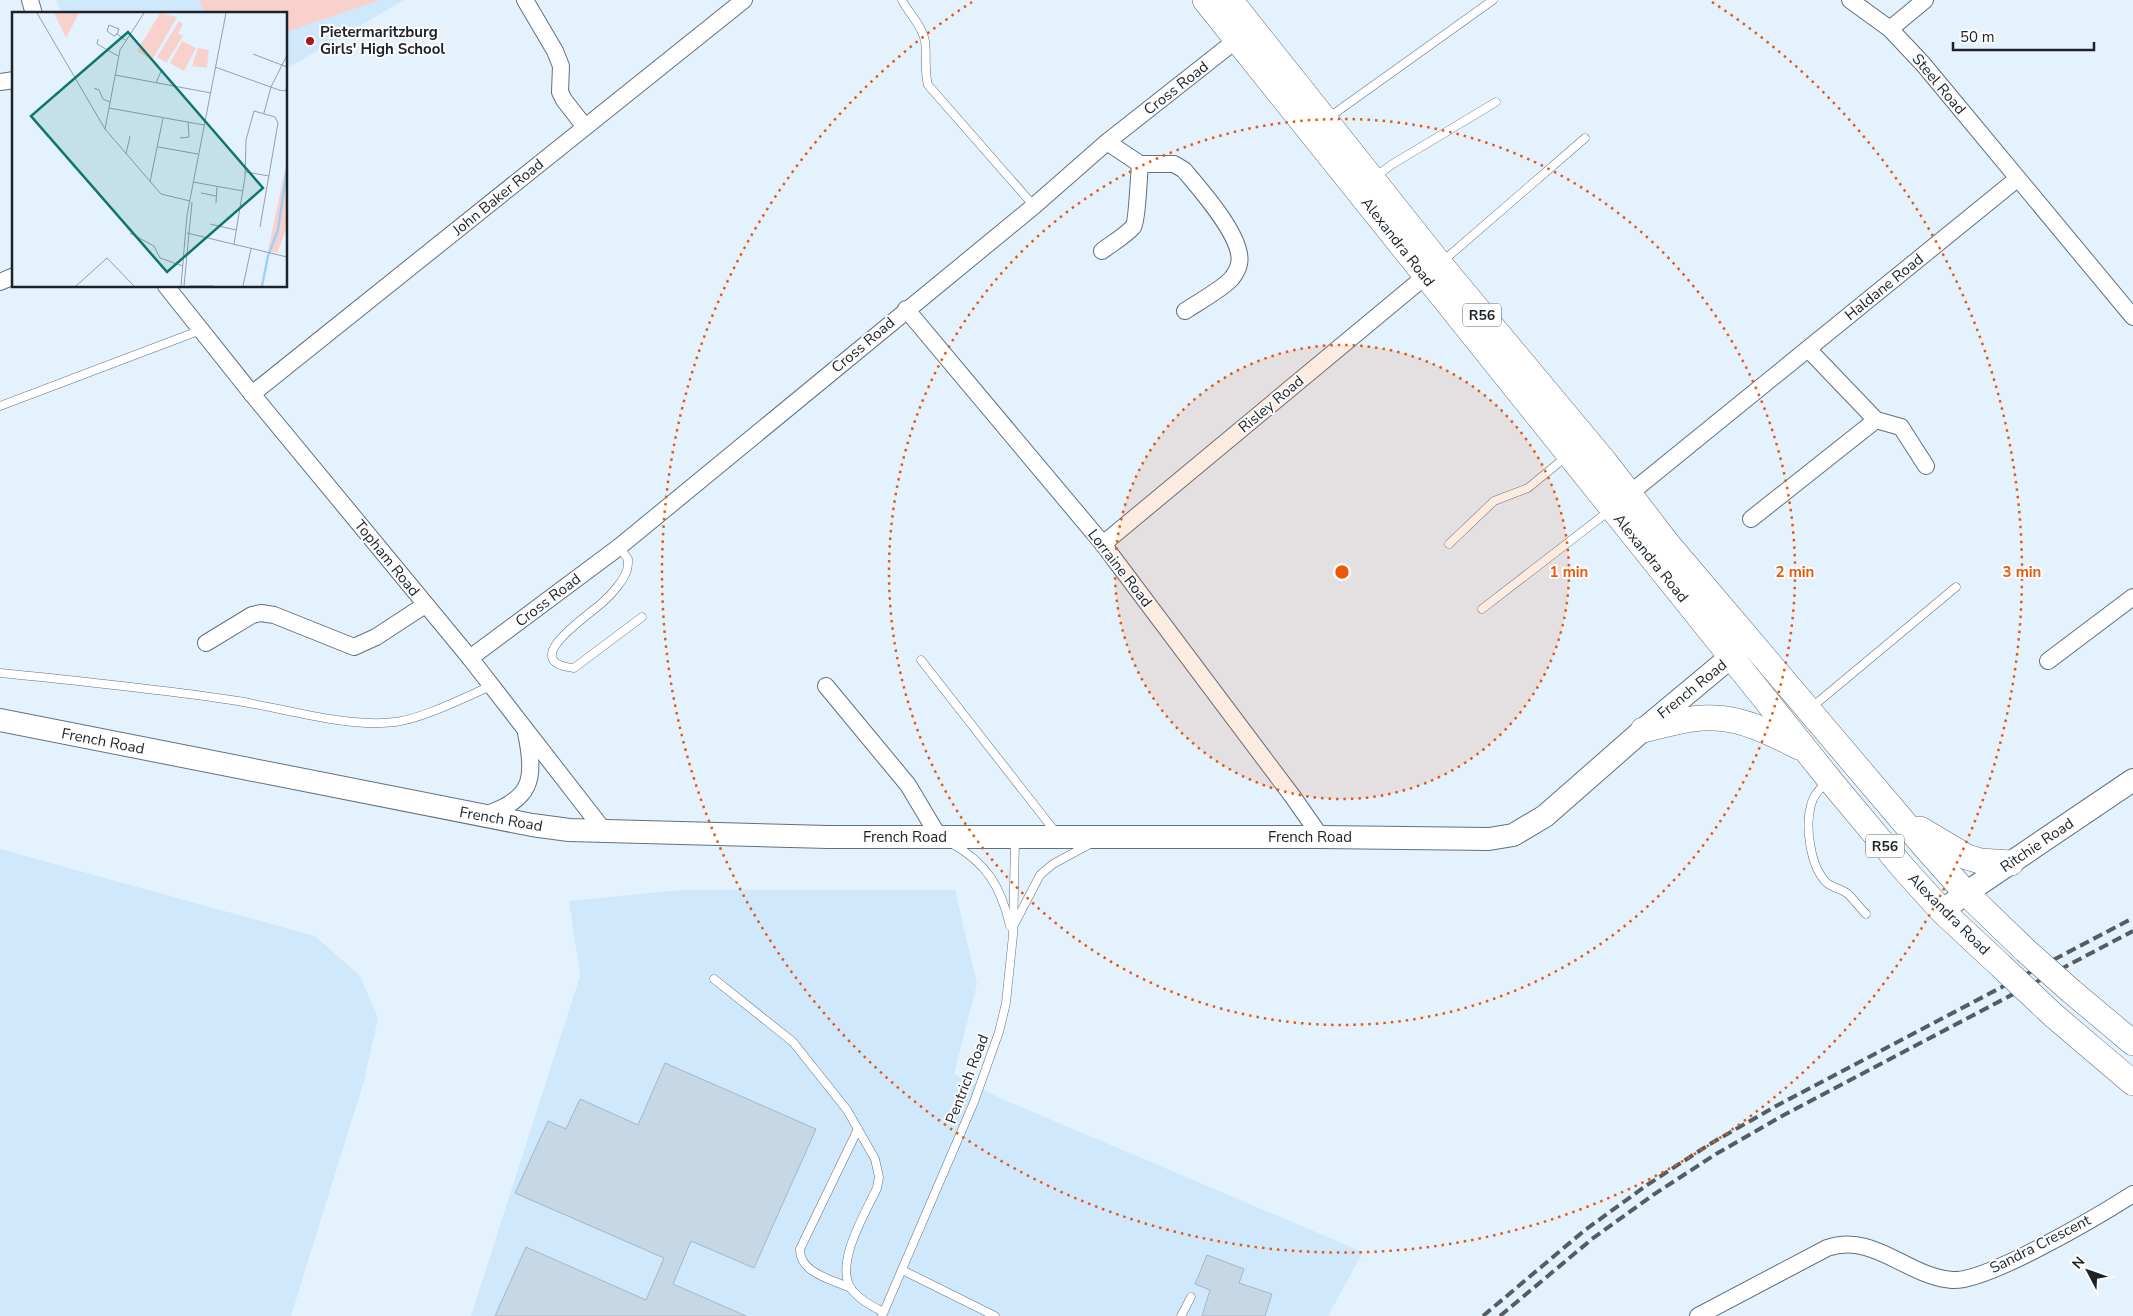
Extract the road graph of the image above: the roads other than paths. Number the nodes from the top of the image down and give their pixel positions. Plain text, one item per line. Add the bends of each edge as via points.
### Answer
1 (525, 0) edge
2 (744, 0) edge
3 (902, 0) edge
4 (1205, 0) edge
5 (1230, 0) edge
6 (1493, 0) edge
7 (1850, 0) edge
8 (1925, 0) edge
9 (1890, 29) junction
10 (1245, 33) junction
11 (1496, 102) dead end
12 (1318, 126) junction
13 (585, 127) junction
14 (1585, 138) dead end
15 (1106, 142) junction
16 (1140, 164) junction
17 (1373, 179) junction
18 (2017, 179) junction
19 (1034, 206) junction
20 (1102, 251) dead end
21 (1432, 270) junction
22 (12, 277) edge
23 (0, 282) edge
24 (168, 288) edge
25 (906, 309) junction
26 (1185, 311) dead end
27 (2133, 317) edge
28 (201, 330) junction
29 (1808, 349) junction
30 (252, 394) junction
31 (0, 406) edge
32 (1876, 420) junction
33 (1568, 454) junction
34 (1926, 466) dead end
35 (1621, 502) junction
36 (1751, 519) dead end
37 (1103, 544) junction
38 (1449, 544) dead end
39 (619, 547) junction
40 (1956, 587) dead end
41 (2133, 597) edge
42 (425, 604) junction
43 (1482, 608) dead end
44 (642, 617) dead end
45 (1750, 641) junction
46 (206, 643) dead end
47 (470, 658) junction
48 (1731, 658) junction
49 (922, 660) dead end
50 (2048, 661) dead end
51 (0, 673) edge
52 (491, 686) junction
53 (826, 686) dead end
54 (1808, 709) junction
55 (0, 720) edge
56 (525, 730) junction
57 (1643, 730) junction
58 (1806, 750) junction
59 (1829, 780) junction
60 (2133, 780) edge
61 (481, 816) junction
62 (1904, 822) junction
63 (605, 832) junction
64 (1108, 836) junction
65 (939, 837) junction
66 (1060, 837) junction
67 (1321, 837) junction
68 (1015, 838) junction
69 (2011, 863) junction
70 (1966, 893) junction
71 (1942, 912) junction
72 (1866, 914) dead end
73 (1013, 926) junction
74 (1012, 935) junction
75 (714, 979) dead end
76 (2133, 1043) edge
77 (2133, 1083) edge
78 (858, 1129) junction
79 (2133, 1194) edge
80 (902, 1270) junction
81 (851, 1288) junction
82 (1191, 1296) dead end
83 (882, 1314) edge
84 (995, 1316) edge
85 (1181, 1316) edge
86 (1698, 1316) edge

1 - 13 street via 558,58 560,92
2 - 13 street, John Baker Road
3 - 19 lane via 925,42 928,85
4 - 10 main road, Alexandra Road / R56
5 - 10 main road, Alexandra Road / R56
6 - 12 lane
7 - 9 street, Steel Road
8 - 9 street
9 - 18 street, Steel Road via 1923,64
10 - 12 main road, Alexandra Road / R56
10 - 15 street, Cross Road
11 - 17 lane
12 - 17 main road, Alexandra Road / R56
12 - 21 main road, Alexandra Road / R56
13 - 30 street, John Baker Road
14 - 21 lane
15 - 16 street
15 - 19 street, Cross Road
16 - 20 street via 1137,218 1133,226
16 - 26 street via 1174,164 1184,170 1230,230 1239,254 1239,264 1230,280
17 - 21 main road, Alexandra Road / R56
18 - 27 street
18 - 29 street, Haldane Road
19 - 25 street, Cross Road
21 - 33 main road, Alexandra Road / R56 via 1505,374
21 - 35 main road, Alexandra Road / R56 via 1605,462
21 - 37 street, Risley Road
22 - 23 street
24 - 28 street, Topham Road
25 - 37 street, Lorraine Road
25 - 39 street, Cross Road
28 - 30 street, Topham Road
28 - 31 lane
29 - 32 street
29 - 35 street, Haldane Road
30 - 42 street, Topham Road
32 - 34 street via 1901,427
32 - 36 street
33 - 35 main road, Alexandra Road / R56
33 - 38 lane via 1528,488 1494,501
35 - 43 lane
35 - 45 main road, Alexandra Road / R56 via 1667,543
35 - 48 main road, Alexandra Road / R56
37 - 67 street, Lorraine Road
39 - 44 lane via 628,559 628,570 605,601 556,643 552,653 555,661 562,667 574,668
39 - 47 street, Cross Road
40 - 54 lane
41 - 50 street
42 - 46 street via 376,637 354,647 261,614 252,615
42 - 47 street, Topham Road
45 - 48 street, French Road
45 - 54 main road, Alexandra Road / R56
47 - 52 street, Topham Road
48 - 57 street, French Road
48 - 58 main road, Alexandra Road / R56
49 - 66 lane
51 - 52 lane via 236,701 346,721 374,722 396,722 416,717
52 - 56 street, Topham Road
53 - 65 street via 908,785
54 - 62 main road, Alexandra Road / R56
55 - 61 street, French Road
56 - 61 street via 531,761 527,784 509,806
56 - 63 street, Topham Road
57 - 58 main road via 1714,718 1750,725
57 - 67 street, French Road via 1545,816 1513,835 1489,839
58 - 59 main road, Alexandra Road / R56
59 - 71 main road, Alexandra Road / R56
59 - 72 lane via 1816,792 1811,804 1808,819 1810,846 1818,870 1827,883 1847,893
60 - 69 street, Ritchie Road
61 - 63 street, French Road via 532,826
62 - 69 main road via 1966,857
62 - 70 main road, Alexandra Road / R56
63 - 65 street, French Road
64 - 66 street, French Road
64 - 67 street, French Road
64 - 73 lane via 1067,855 1040,876
65 - 68 street, French Road
65 - 74 lane via 963,850 990,875 1000,890
66 - 68 street, French Road
68 - 73 lane, Pentrich Road
69 - 70 street, Ritchie Road
70 - 71 street, Ritchie Road
70 - 76 main road, Alexandra Road / R56, bridge via 2025,950
71 - 77 main road, Alexandra Road / R56, bridge via 2053,1015
73 - 74 lane, Pentrich Road
74 - 80 lane, Pentrich Road via 1006,1003 989,1064
75 - 78 lane via 792,1042 847,1110
78 - 81 lane via 875,1159 879,1177 848,1253 845,1270
78 - 81 lane via 800,1249 800,1256 809,1269
79 - 86 street, Sandra Crescent via 2062,1236 1994,1269 1972,1276 1955,1280 1940,1278 1922,1273 1866,1246 1840,1243
80 - 83 lane, Pentrich Road
80 - 84 lane
81 - 83 lane via 859,1298
82 - 85 lane

